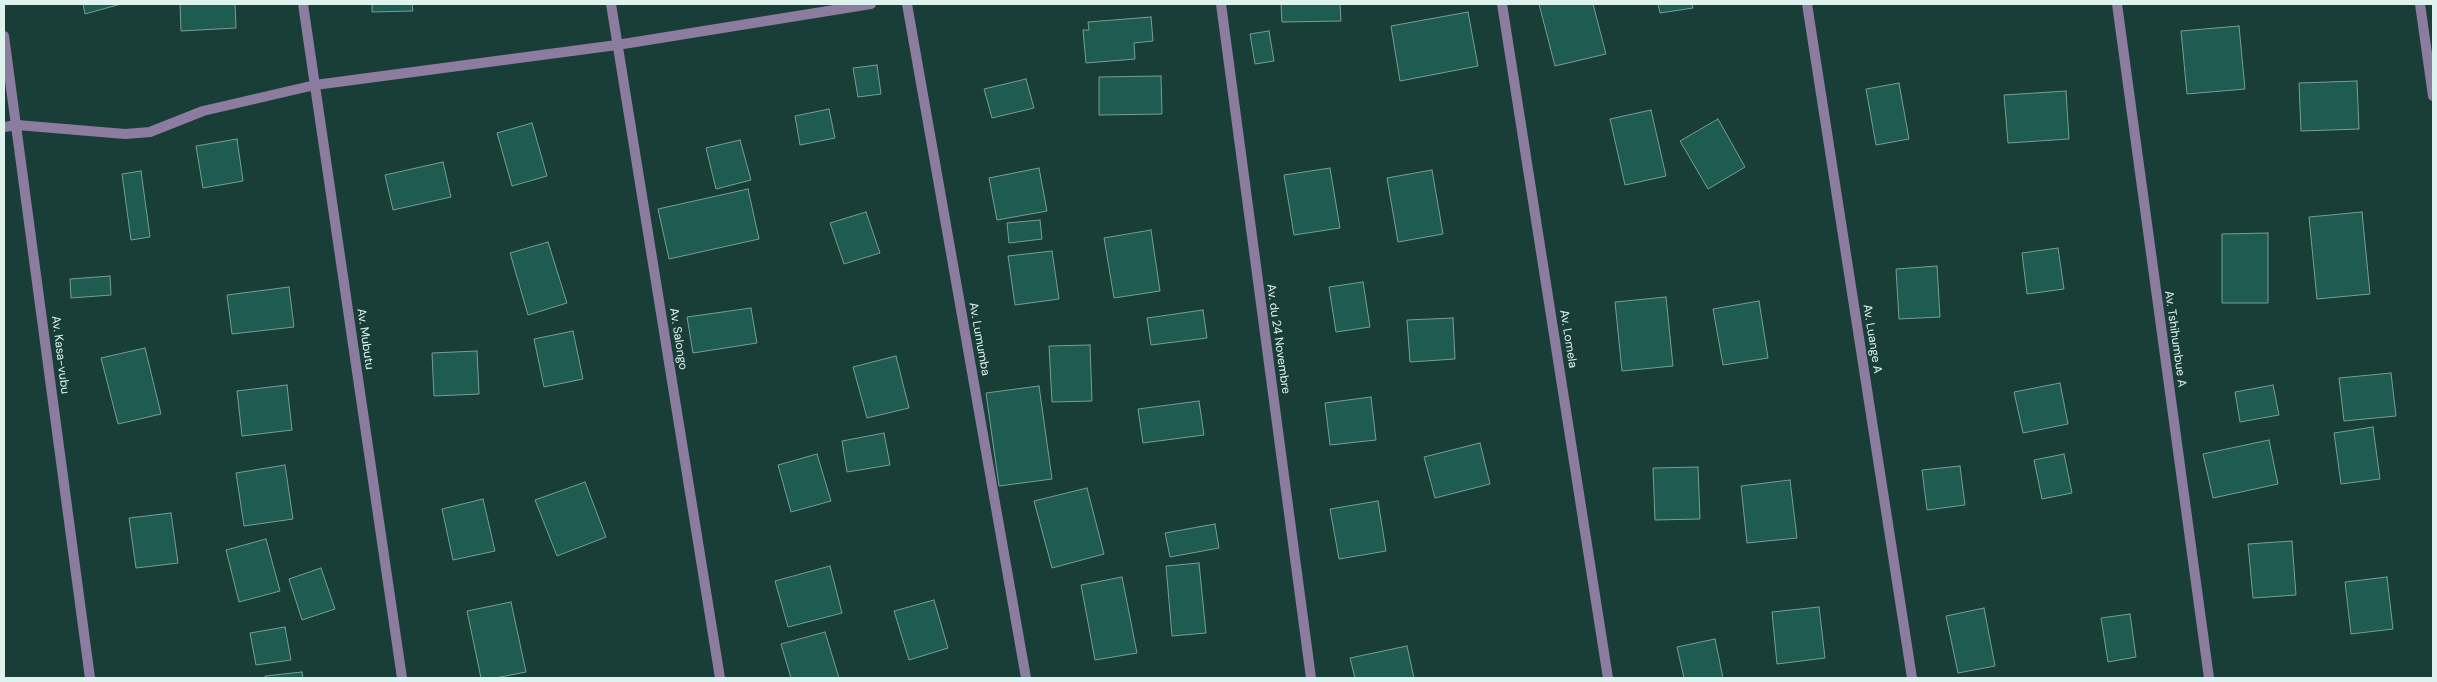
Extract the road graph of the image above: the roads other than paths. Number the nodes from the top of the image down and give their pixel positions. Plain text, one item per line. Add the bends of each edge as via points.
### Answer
1 (304, 4) edge
2 (611, 4) edge
3 (870, 4) edge
4 (907, 4) edge
5 (1221, 4) edge
6 (1502, 4) edge
7 (1807, 4) edge
8 (2117, 4) edge
9 (2420, 4) edge
10 (4, 36) edge
11 (618, 45) junction
12 (315, 85) junction
13 (2433, 96) edge
14 (17, 125) junction
15 (4, 127) edge
16 (90, 678) edge
17 (402, 678) edge
18 (720, 678) edge
19 (1026, 678) edge
20 (1311, 678) edge
21 (1608, 678) edge
22 (1912, 678) edge
23 (2209, 678) edge

1 - 12 street, Av. Mubutu
2 - 11 street, Av. Salongo
3 - 11 street
4 - 19 street, Av. Lumumba
5 - 20 street, Av. du 24 Novembre
6 - 21 street, Av. Lomela
7 - 22 street, Av. Luange A
8 - 23 street, Av. Tshihumbue A
9 - 13 street
10 - 14 street, Av. Kasa-vubu
11 - 12 street
11 - 18 street, Av. Salongo
12 - 14 street via 203,111 150,132 125,134
12 - 17 street, Av. Mubutu
14 - 15 street
14 - 16 street, Av. Kasa-vubu

